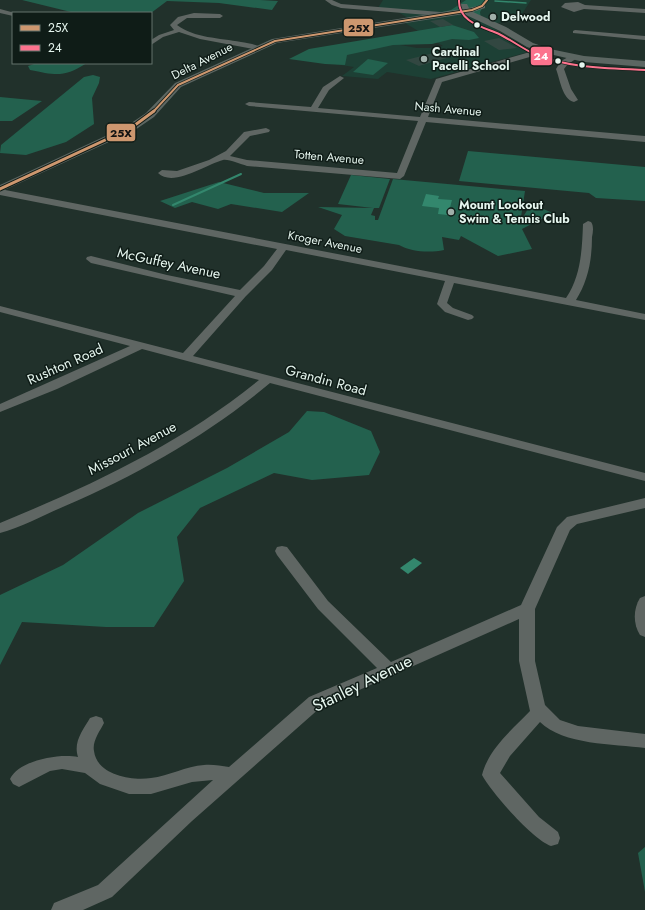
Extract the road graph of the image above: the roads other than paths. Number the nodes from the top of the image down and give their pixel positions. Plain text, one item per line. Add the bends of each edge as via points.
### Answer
1 (328, 0) edge
2 (484, 3) edge
3 (465, 5) edge
4 (583, 7) dead end
5 (0, 11) edge
6 (645, 11) edge
7 (12, 14) edge
8 (440, 14) junction
9 (220, 16) dead end
10 (481, 19) junction
11 (180, 30) junction
12 (575, 32) dead end
13 (645, 38) edge
14 (152, 42) edge
15 (258, 48) junction
16 (544, 50) junction
17 (573, 58) junction
18 (645, 64) edge
19 (340, 78) dead end
20 (574, 100) dead end
21 (249, 104) dead end
22 (313, 110) junction
23 (422, 119) junction
24 (266, 130) dead end
25 (645, 138) edge
26 (222, 157) junction
27 (162, 173) dead end
28 (0, 189) edge
29 (0, 192) edge
30 (588, 224) dead end
31 (283, 247) junction
32 (91, 259) dead end
33 (451, 279) junction
34 (242, 294) junction
35 (569, 302) junction
36 (0, 310) edge
37 (468, 317) dead end
38 (645, 317) edge
39 (140, 346) junction
40 (186, 357) junction
41 (268, 379) junction
42 (0, 408) edge
43 (645, 477) edge
44 (645, 503) edge
45 (0, 528) edge
46 (282, 551) dead end
47 (645, 602) edge
48 (527, 609) junction
49 (645, 631) edge
50 (389, 670) junction
51 (540, 711) junction
52 (96, 723) dead end
53 (645, 741) edge
54 (91, 768) junction
55 (233, 775) junction
56 (19, 779) dead end
57 (550, 838) dead end
58 (61, 910) edge

1 - 8 street via 341,6
2 - 3 main road, Delta Avenue
2 - 10 main road via 480,12
3 - 8 main road, Delta Avenue
3 - 10 main road
4 - 6 street
5 - 7 street
8 - 15 main road, Delta Avenue via 286,38
9 - 11 street via 197,15 181,18 174,21 173,25
10 - 16 main road
11 - 14 street via 161,36
11 - 15 street
12 - 13 street
15 - 28 main road, Delta Avenue via 178,85 150,115 131,128
16 - 17 main road
16 - 23 street via 439,81
17 - 18 main road
17 - 20 street via 560,69 567,92
19 - 22 street via 326,89
21 - 22 street, Nash Avenue
22 - 23 street, Nash Avenue
23 - 25 street, Nash Avenue
23 - 26 street, Totten Avenue via 400,176 256,164
24 - 26 street via 248,133
26 - 27 street via 177,174
29 - 31 street, Kroger Avenue
30 - 35 street via 586,266
31 - 33 street, Kroger Avenue
31 - 34 street via 268,268
32 - 34 street, McGuffey Avenue
33 - 35 street, Kroger Avenue
33 - 37 street via 442,304 449,310
34 - 40 street
35 - 38 street, Kroger Avenue
36 - 39 street, Grandin Road
39 - 40 street, Grandin Road
39 - 42 street, Rushton Road
40 - 41 street, Grandin Road
41 - 43 street, Grandin Road
41 - 45 street, Missouri Avenue via 211,423 173,446 73,496
44 - 48 street via 572,520 564,527
46 - 50 street via 322,605
47 - 49 street via 642,611
48 - 50 street, Stanley Avenue
48 - 51 street via 527,661 537,708
50 - 55 street, Stanley Avenue via 315,702
51 - 53 street via 554,725 578,733
51 - 57 street via 491,768 491,775
52 - 54 street via 86,741 86,755
54 - 55 street via 106,779 129,786 151,786 199,773
54 - 56 street via 72,761 60,761
55 - 58 street, Stanley Avenue via 105,891

